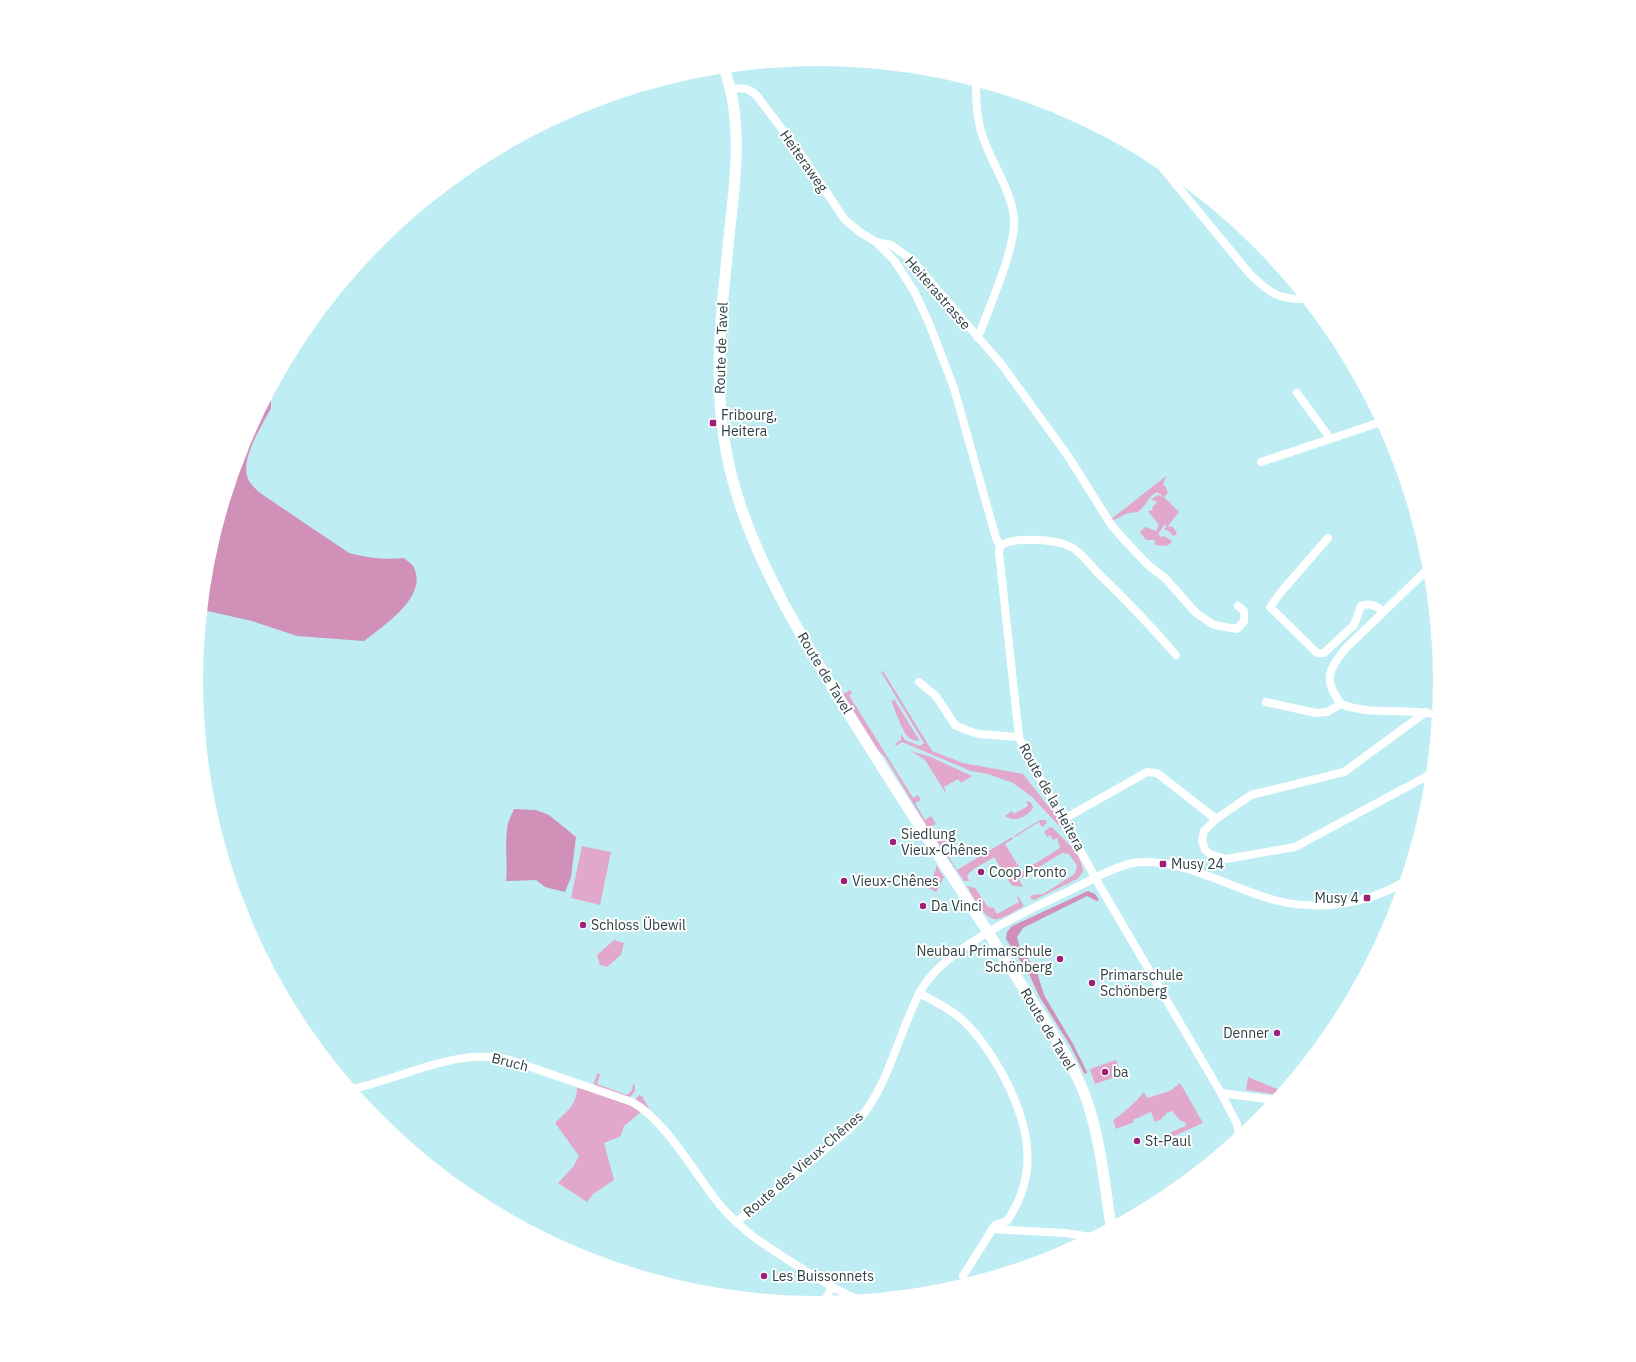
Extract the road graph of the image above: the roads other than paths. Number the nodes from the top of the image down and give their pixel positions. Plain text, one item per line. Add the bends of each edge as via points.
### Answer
1 (725, 73) edge
2 (976, 87) edge
3 (730, 89) junction
4 (1170, 177) edge
5 (876, 242) junction
6 (1300, 299) edge
7 (977, 337) junction
8 (1297, 393) dead end
9 (1376, 423) edge
10 (1330, 438) junction
11 (1261, 462) dead end
12 (1328, 538) dead end
13 (1000, 546) junction
14 (1423, 574) edge
15 (1238, 606) dead end
16 (1384, 611) junction
17 (1176, 655) dead end
18 (919, 682) dead end
19 (1266, 702) dead end
20 (1341, 704) junction
21 (1426, 712) junction
22 (1432, 713) edge
23 (1019, 737) junction
24 (1425, 777) edge
25 (1064, 819) junction
26 (1216, 819) junction
27 (1096, 877) junction
28 (1398, 885) edge
29 (988, 932) junction
30 (920, 993) junction
31 (357, 1087) edge
32 (1221, 1093) junction
33 (1268, 1099) edge
34 (1238, 1130) edge
35 (736, 1222) junction
36 (1110, 1222) edge
37 (992, 1229) junction
38 (1083, 1236) edge
39 (963, 1276) dead end
40 (832, 1287) junction
41 (848, 1295) edge
42 (827, 1296) edge

1 - 3 main road, Route de Tavel
2 - 7 street via 980,130 1011,204 1014,224 1006,260
3 - 5 street, Heiteraweg via 749,89 757,96 803,157 845,220
3 - 29 main road, Route de Tavel via 736,123 737,160 718,378 723,438 738,498 762,559 808,646 862,736
4 - 6 street via 1262,286 1280,297
5 - 7 street, Heiterastrasse via 891,245 912,260
5 - 13 street, Heiterastrasse via 904,274 929,323 954,388
7 - 15 street, Heiterastrasse via 1038,412 1112,526 1148,565 1165,578 1196,613 1214,625 1237,629 1244,621 1244,611
8 - 10 street
9 - 10 street
10 - 11 street
12 - 16 street via 1270,607 1317,653 1324,653 1354,625 1361,606 1372,604
13 - 17 street via 1012,541 1039,539 1053,540 1073,548 1148,622
13 - 23 street, Route de la Heitera via 998,552 1003,603
14 - 16 street
16 - 20 street via 1346,648 1330,671 1330,687
18 - 23 street via 936,696 955,725 979,734
19 - 20 street via 1316,713 1327,712
20 - 21 street via 1359,710
21 - 22 street
21 - 26 street via 1344,772 1251,795
23 - 25 street, Route de la Heitera via 1036,774
24 - 26 street via 1295,846 1226,858 1210,854 1205,850 1202,840 1204,831
25 - 26 street via 1147,772 1157,773
25 - 27 street, Route de la Heitera
27 - 28 street, Route des Vieux-Chênes via 1133,863 1163,864 1204,874 1280,901 1302,905 1346,904
27 - 29 street, Route des Vieux-Chênes
27 - 32 street, Route de la Heitera
29 - 30 street, Route des Vieux-Chênes via 948,959
29 - 36 main road, Route de Tavel via 1066,1056 1084,1092 1095,1128
30 - 35 street, Route des Vieux-Chênes via 882,1080 861,1117
30 - 37 street via 958,1016 984,1045 1006,1080 1025,1126 1028,1155 1021,1194 1007,1221 995,1224
31 - 35 street, Bruch via 455,1060 485,1056 514,1061 632,1102 659,1123 718,1203
32 - 33 street
32 - 34 street, Route de la Heitera
35 - 40 street, Bruch via 755,1239
37 - 38 street
37 - 39 street
40 - 41 street, Bruch
40 - 42 street

